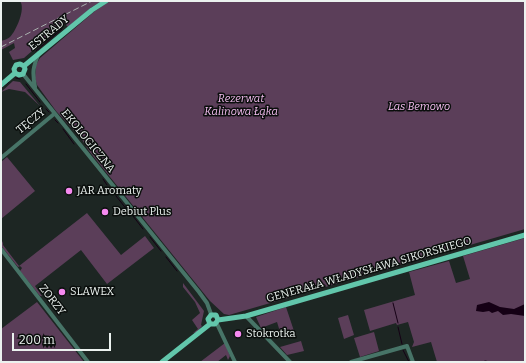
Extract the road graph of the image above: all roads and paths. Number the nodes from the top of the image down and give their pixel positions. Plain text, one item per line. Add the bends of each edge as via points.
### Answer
1 (106, 1) edge
2 (39, 53) junction
3 (24, 66) junction
4 (15, 73) junction
5 (23, 74) junction
6 (1, 85) edge
7 (36, 89) junction
8 (54, 114) junction
9 (1, 158) edge
10 (525, 235) edge
11 (1, 249) edge
12 (211, 314) junction
13 (246, 316) junction
14 (218, 322) junction
15 (210, 324) junction
16 (164, 361) edge
17 (88, 362) edge
18 (235, 362) edge
19 (290, 362) edge
20 (351, 362) edge
21 (414, 362) edge

1 - 2 main road, ESTRADY
2 - 3 main road, ESTRADY
2 - 7 street via 33,69
3 - 4 main road via 16,65
3 - 5 main road
4 - 5 main road
4 - 6 main road
5 - 7 street, EKOLOGICZNA
7 - 8 street, EKOLOGICZNA
8 - 9 street, TĘCZY
8 - 12 street, EKOLOGICZNA via 199,292
10 - 13 main road, GENERAŁA WŁADYSŁAWA SIKORSKIEGO
11 - 17 street, ZORZY
12 - 14 main road via 216,315
12 - 15 main road via 208,319
13 - 14 main road, GENERAŁA WŁADYSŁAWA SIKORSKIEGO
13 - 19 street
14 - 15 main road
14 - 18 street
15 - 16 main road
20 - 21 street via 407,346

